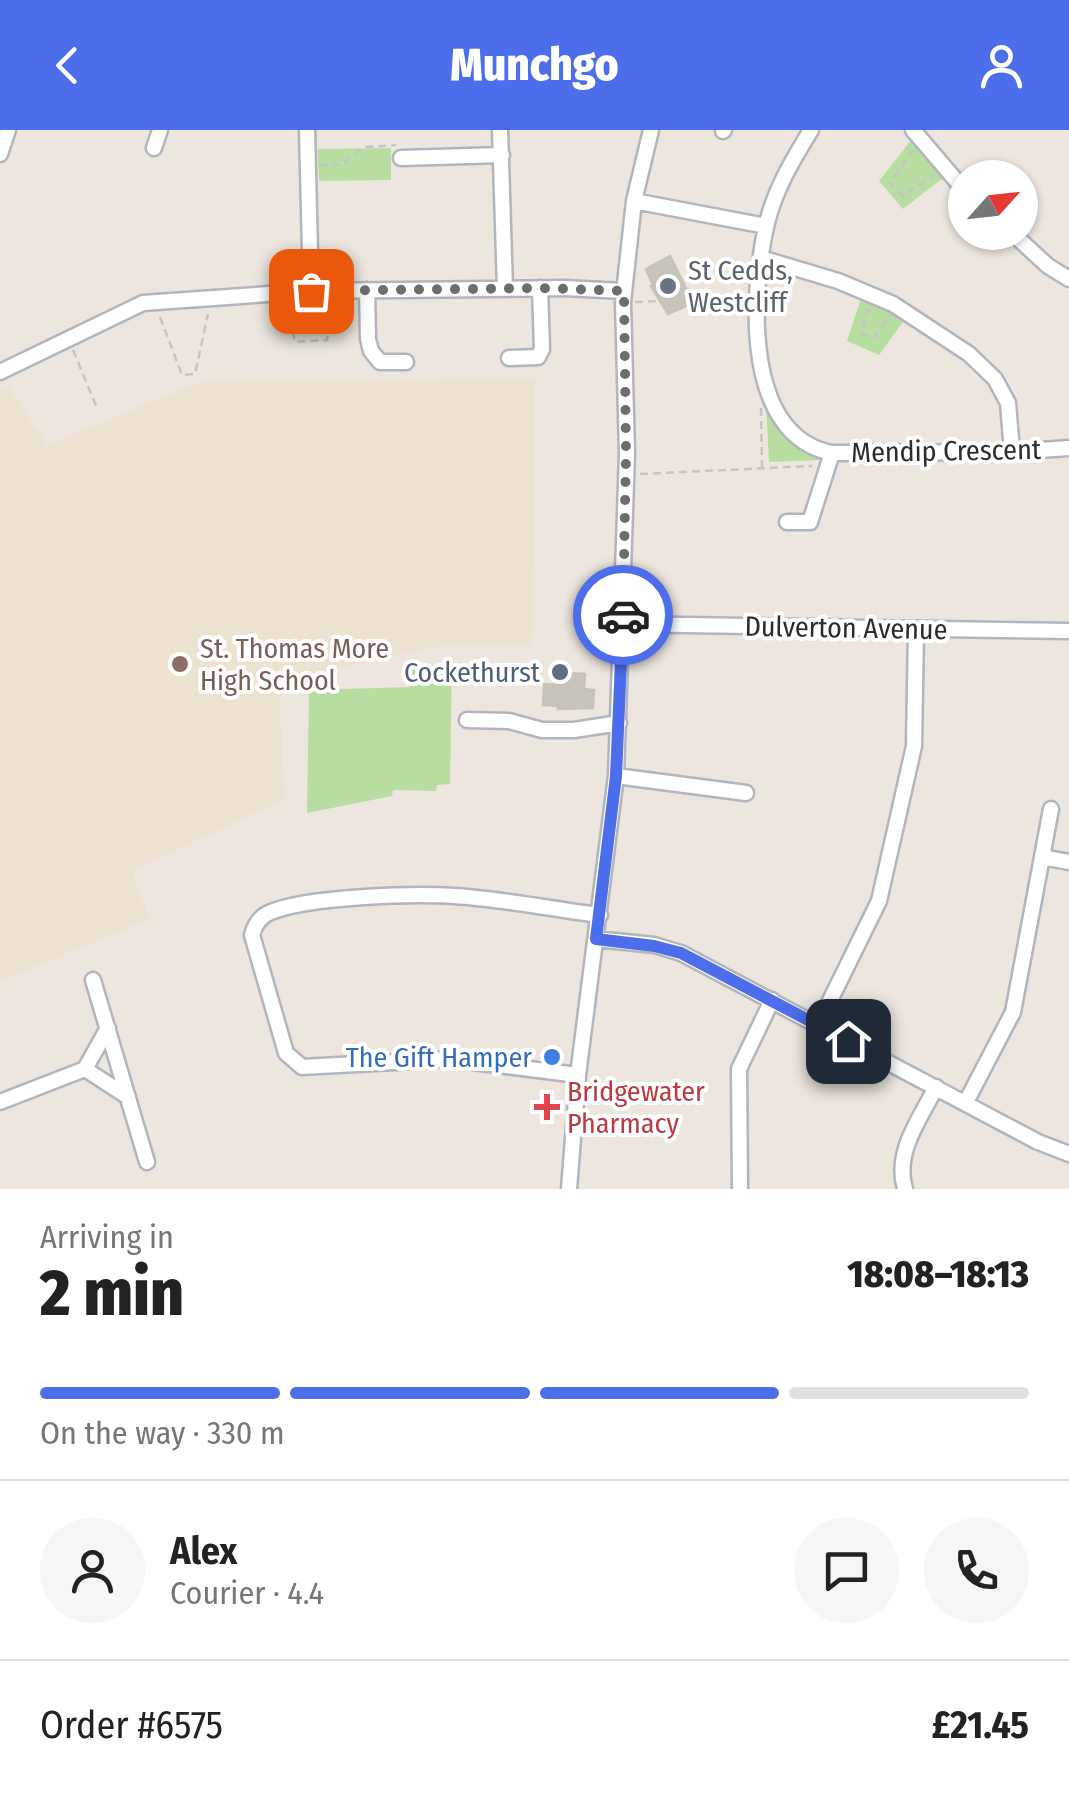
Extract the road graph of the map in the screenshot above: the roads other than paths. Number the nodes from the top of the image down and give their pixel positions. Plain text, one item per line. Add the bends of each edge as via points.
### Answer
1 (8, 130) edge
2 (160, 130) edge
3 (308, 130) edge
4 (500, 130) edge
5 (652, 130) edge
6 (811, 130) edge
7 (917, 135) edge
8 (154, 148) dead end
9 (401, 151) road end
10 (0, 154) edge
11 (502, 155) junction
12 (948, 173) edge
13 (634, 201) junction
14 (766, 226) junction
15 (1031, 250) edge
16 (762, 258) junction
17 (1069, 279) edge
18 (505, 288) junction
19 (540, 288) junction
20 (367, 290) junction
21 (311, 291) junction
22 (623, 296) junction
23 (509, 358) dead end
24 (406, 362) dead end
25 (0, 372) edge
26 (1069, 448) edge
27 (1012, 452) junction
28 (832, 453) junction
29 (787, 522) dead end
30 (623, 624) junction
31 (916, 629) junction
32 (1069, 631) edge
33 (467, 720) dead end
34 (619, 723) junction
35 (616, 776) junction
36 (746, 793) dead end
37 (1051, 809) dead end
38 (1042, 856) junction
39 (1069, 862) edge
40 (600, 914) junction
41 (596, 939) junction
42 (93, 980) dead end
43 (772, 1000) junction
44 (818, 1025) junction
45 (108, 1028) junction
46 (86, 1068) junction
47 (578, 1075) junction
48 (936, 1087) junction
49 (128, 1097) junction
50 (0, 1102) edge
51 (966, 1102) junction
52 (1069, 1154) edge
53 (147, 1162) dead end
54 (569, 1189) edge
55 (740, 1189) edge
56 (905, 1189) edge

1 - 10 street
2 - 8 street
3 - 21 street
4 - 11 street
5 - 13 street
6 - 14 street, Mendip Crescent via 784,175
7 - 12 street
9 - 11 street
11 - 18 street
13 - 14 street
13 - 22 street
14 - 16 street, Mendip Crescent
15 - 17 street
16 - 27 street via 896,306 968,354 995,378 1008,402
16 - 28 street, Mendip Crescent via 761,376 782,426
18 - 19 street
18 - 20 street
19 - 22 street
19 - 23 street via 542,349 538,357
20 - 21 street
20 - 24 street via 371,352 380,362
21 - 25 street via 143,304
22 - 30 street
26 - 27 street, Mendip Crescent
27 - 28 street, Mendip Crescent
28 - 29 street via 810,522
30 - 31 street, Dulverton Avenue
30 - 34 street
31 - 32 street, Dulverton Avenue
31 - 44 street via 914,746 879,901
33 - 34 street via 542,730
34 - 35 street
35 - 36 street
35 - 40 street
37 - 38 street
38 - 39 street
38 - 51 street via 1013,1012
40 - 41 street
40 - 47 street via 413,895 299,904 268,912 252,935 286,1053 302,1067 449,1059
41 - 43 street via 681,953
41 - 47 street
42 - 45 street
43 - 44 street
43 - 55 street via 739,1069
44 - 48 street
45 - 46 street
45 - 49 street
46 - 49 street
46 - 50 street
47 - 54 street
48 - 51 street
48 - 56 street via 905,1147
49 - 53 street
51 - 52 street

